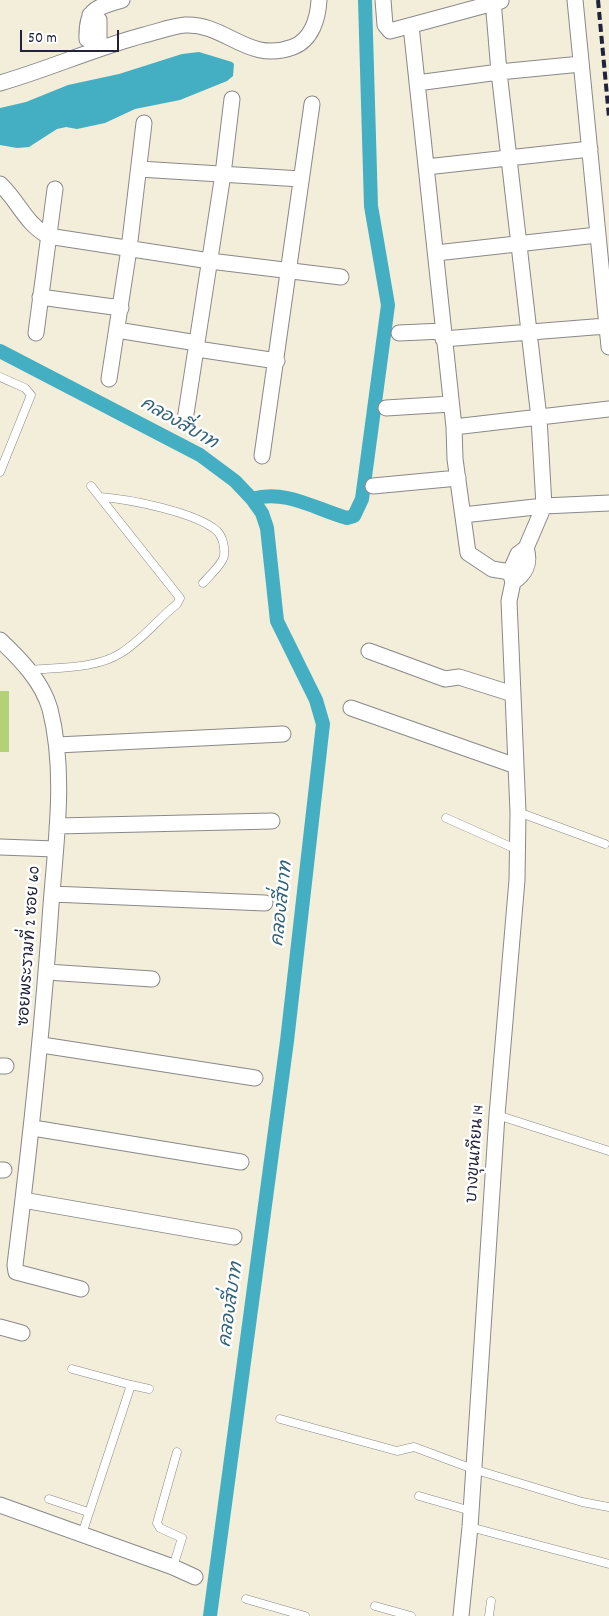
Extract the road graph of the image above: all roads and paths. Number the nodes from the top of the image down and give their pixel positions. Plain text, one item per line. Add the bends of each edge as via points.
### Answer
1 (122, 0) edge
2 (319, 0) edge
3 (383, 0) edge
4 (575, 0) edge
5 (496, 1) edge
6 (93, 7) edge
7 (411, 26) junction
8 (95, 46) junction
9 (581, 64) junction
10 (499, 72) junction
11 (0, 83) edge
12 (417, 83) junction
13 (232, 99) dead end
14 (312, 104) dead end
15 (144, 123) dead end
16 (590, 148) junction
17 (509, 158) junction
18 (426, 167) junction
19 (139, 169) junction
20 (223, 174) junction
21 (301, 179) junction
22 (0, 184) edge
23 (55, 189) dead end
24 (597, 235) junction
25 (48, 236) junction
26 (518, 244) junction
27 (129, 249) junction
28 (436, 253) junction
29 (210, 261) junction
30 (289, 271) junction
31 (341, 277) dead end
32 (40, 296) junction
33 (120, 308) junction
34 (606, 326) junction
35 (117, 330) junction
36 (36, 332) dead end
37 (399, 333) dead end
38 (529, 334) junction
39 (443, 335) junction
40 (197, 346) junction
41 (609, 347) edge
42 (277, 361) junction
43 (0, 377) edge
44 (109, 379) dead end
45 (451, 404) junction
46 (386, 408) dead end
47 (609, 409) edge
48 (540, 418) junction
49 (185, 420) dead end
50 (454, 427) junction
51 (262, 456) dead end
52 (0, 472) edge
53 (458, 478) junction
54 (91, 486) dead end
55 (373, 486) dead end
56 (100, 497) junction
57 (609, 503) edge
58 (544, 506) junction
59 (463, 515) junction
60 (203, 583) dead end
61 (511, 586) junction
62 (0, 640) edge
63 (369, 651) dead end
64 (30, 670) junction
65 (513, 694) junction
66 (351, 708) dead end
67 (283, 734) dead end
68 (57, 745) junction
69 (516, 766) junction
70 (518, 812) junction
71 (446, 818) dead end
72 (272, 822) dead end
73 (57, 826) junction
74 (605, 844) dead end
75 (0, 847) edge
76 (55, 849) junction
77 (518, 850) junction
78 (52, 894) junction
79 (265, 903) dead end
80 (47, 972) junction
81 (152, 979) dead end
82 (42, 1044) junction
83 (255, 1078) dead end
84 (497, 1115) junction
85 (33, 1128) junction
86 (609, 1151) edge
87 (242, 1162) dead end
88 (23, 1200) junction
89 (234, 1237) dead end
90 (81, 1289) dead end
91 (0, 1328) edge
92 (22, 1334) dead end
93 (72, 1369) dead end
94 (131, 1385) junction
95 (149, 1389) dead end
96 (280, 1419) dead end
97 (177, 1452) dead end
98 (472, 1470) junction
99 (419, 1496) dead end
100 (48, 1499) dead end
101 (0, 1505) edge
102 (609, 1508) edge
103 (471, 1511) junction
104 (88, 1512) junction
105 (470, 1527) junction
106 (82, 1534) junction
107 (609, 1564) edge
108 (173, 1567) junction
109 (195, 1577) dead end
110 (246, 1599) dead end
111 (491, 1600) dead end
112 (375, 1606) dead end
113 (305, 1616) edge
114 (411, 1616) edge
115 (461, 1616) edge
116 (489, 1616) edge

1 - 6 street
2 - 8 street via 318,16 305,39 281,51 257,50 214,30 184,25
3 - 7 street via 385,25 390,32
4 - 9 street
5 - 7 street
5 - 10 street
6 - 8 street via 86,21 87,39
7 - 12 street
8 - 11 street via 46,69
9 - 10 street
9 - 16 street
10 - 12 street
10 - 17 street
12 - 18 street
13 - 20 street
14 - 21 street
15 - 19 street
16 - 17 street
16 - 24 street
17 - 18 street
17 - 26 street
18 - 28 street
19 - 20 street
19 - 27 street
20 - 21 street
20 - 29 street
21 - 30 street
22 - 25 street via 22,209 28,222
23 - 25 street
24 - 26 street
24 - 34 street
25 - 27 street
25 - 32 street
26 - 28 street
26 - 38 street
27 - 29 street
27 - 33 street
28 - 39 street
29 - 30 street
29 - 40 street
30 - 31 street
30 - 42 street
32 - 33 street
32 - 36 street
33 - 35 street
34 - 38 street
34 - 41 street
35 - 40 street
35 - 44 street
37 - 39 street
38 - 39 street
38 - 48 street
39 - 45 street
40 - 42 street
40 - 49 street
42 - 51 street
43 - 52 lane via 31,393
45 - 46 street
45 - 50 street
47 - 48 street
48 - 50 street
48 - 58 street
50 - 53 street
53 - 55 street
53 - 59 street
54 - 56 lane
56 - 60 lane via 132,500 175,512 218,532 224,545 224,558
56 - 64 lane via 180,600 123,653 110,660
57 - 58 street
58 - 59 street
58 - 61 street via 526,548 518,554
59 - 61 street via 468,553
61 - 65 street, บางขุนเทียน 14
62 - 64 street, ซอยพระรามที่ 2 ซอย 60
63 - 65 street via 445,679 459,677
64 - 68 street, ซอยพระรามที่ 2 ซอย 60 via 49,707
65 - 69 street, บางขุนเทียน 14
66 - 69 street
67 - 68 street
68 - 73 street, ซอยพระรามที่ 2 ซอย 60
69 - 70 street, บางขุนเทียน 14
70 - 74 lane
70 - 77 street, บางขุนเทียน 14
71 - 77 lane
72 - 73 street
73 - 76 street, ซอยพระรามที่ 2 ซอย 60
75 - 76 street
76 - 78 street, ซอยพระรามที่ 2 ซอย 60
77 - 84 street, บางขุนเทียน 14
78 - 79 street
78 - 80 street, ซอยพระรามที่ 2 ซอย 60
80 - 81 street
80 - 82 street, ซอยพระรามที่ 2 ซอย 60
82 - 83 street
82 - 85 street, ซอยพระรามที่ 2 ซอย 60
84 - 86 lane
84 - 98 street, บางขุนเทียน 14
85 - 87 street
85 - 88 street, ซอยพระรามที่ 2 ซอย 60
88 - 89 street
88 - 90 street, ซอยพระรามที่ 2 ซอย 60 via 16,1272
91 - 92 street
93 - 94 lane
94 - 95 lane
94 - 104 lane
96 - 98 lane via 397,1451 414,1447
97 - 108 lane via 157,1523 160,1528 182,1538
98 - 102 lane
98 - 103 street, บางขุนเทียน 14
99 - 103 lane
100 - 104 lane
101 - 106 street
103 - 105 street, บางขุนเทียน 14
104 - 106 lane
105 - 107 lane
105 - 115 street, บางขุนเทียน 14
106 - 108 street
108 - 109 street
110 - 113 lane
111 - 116 lane
112 - 114 lane

